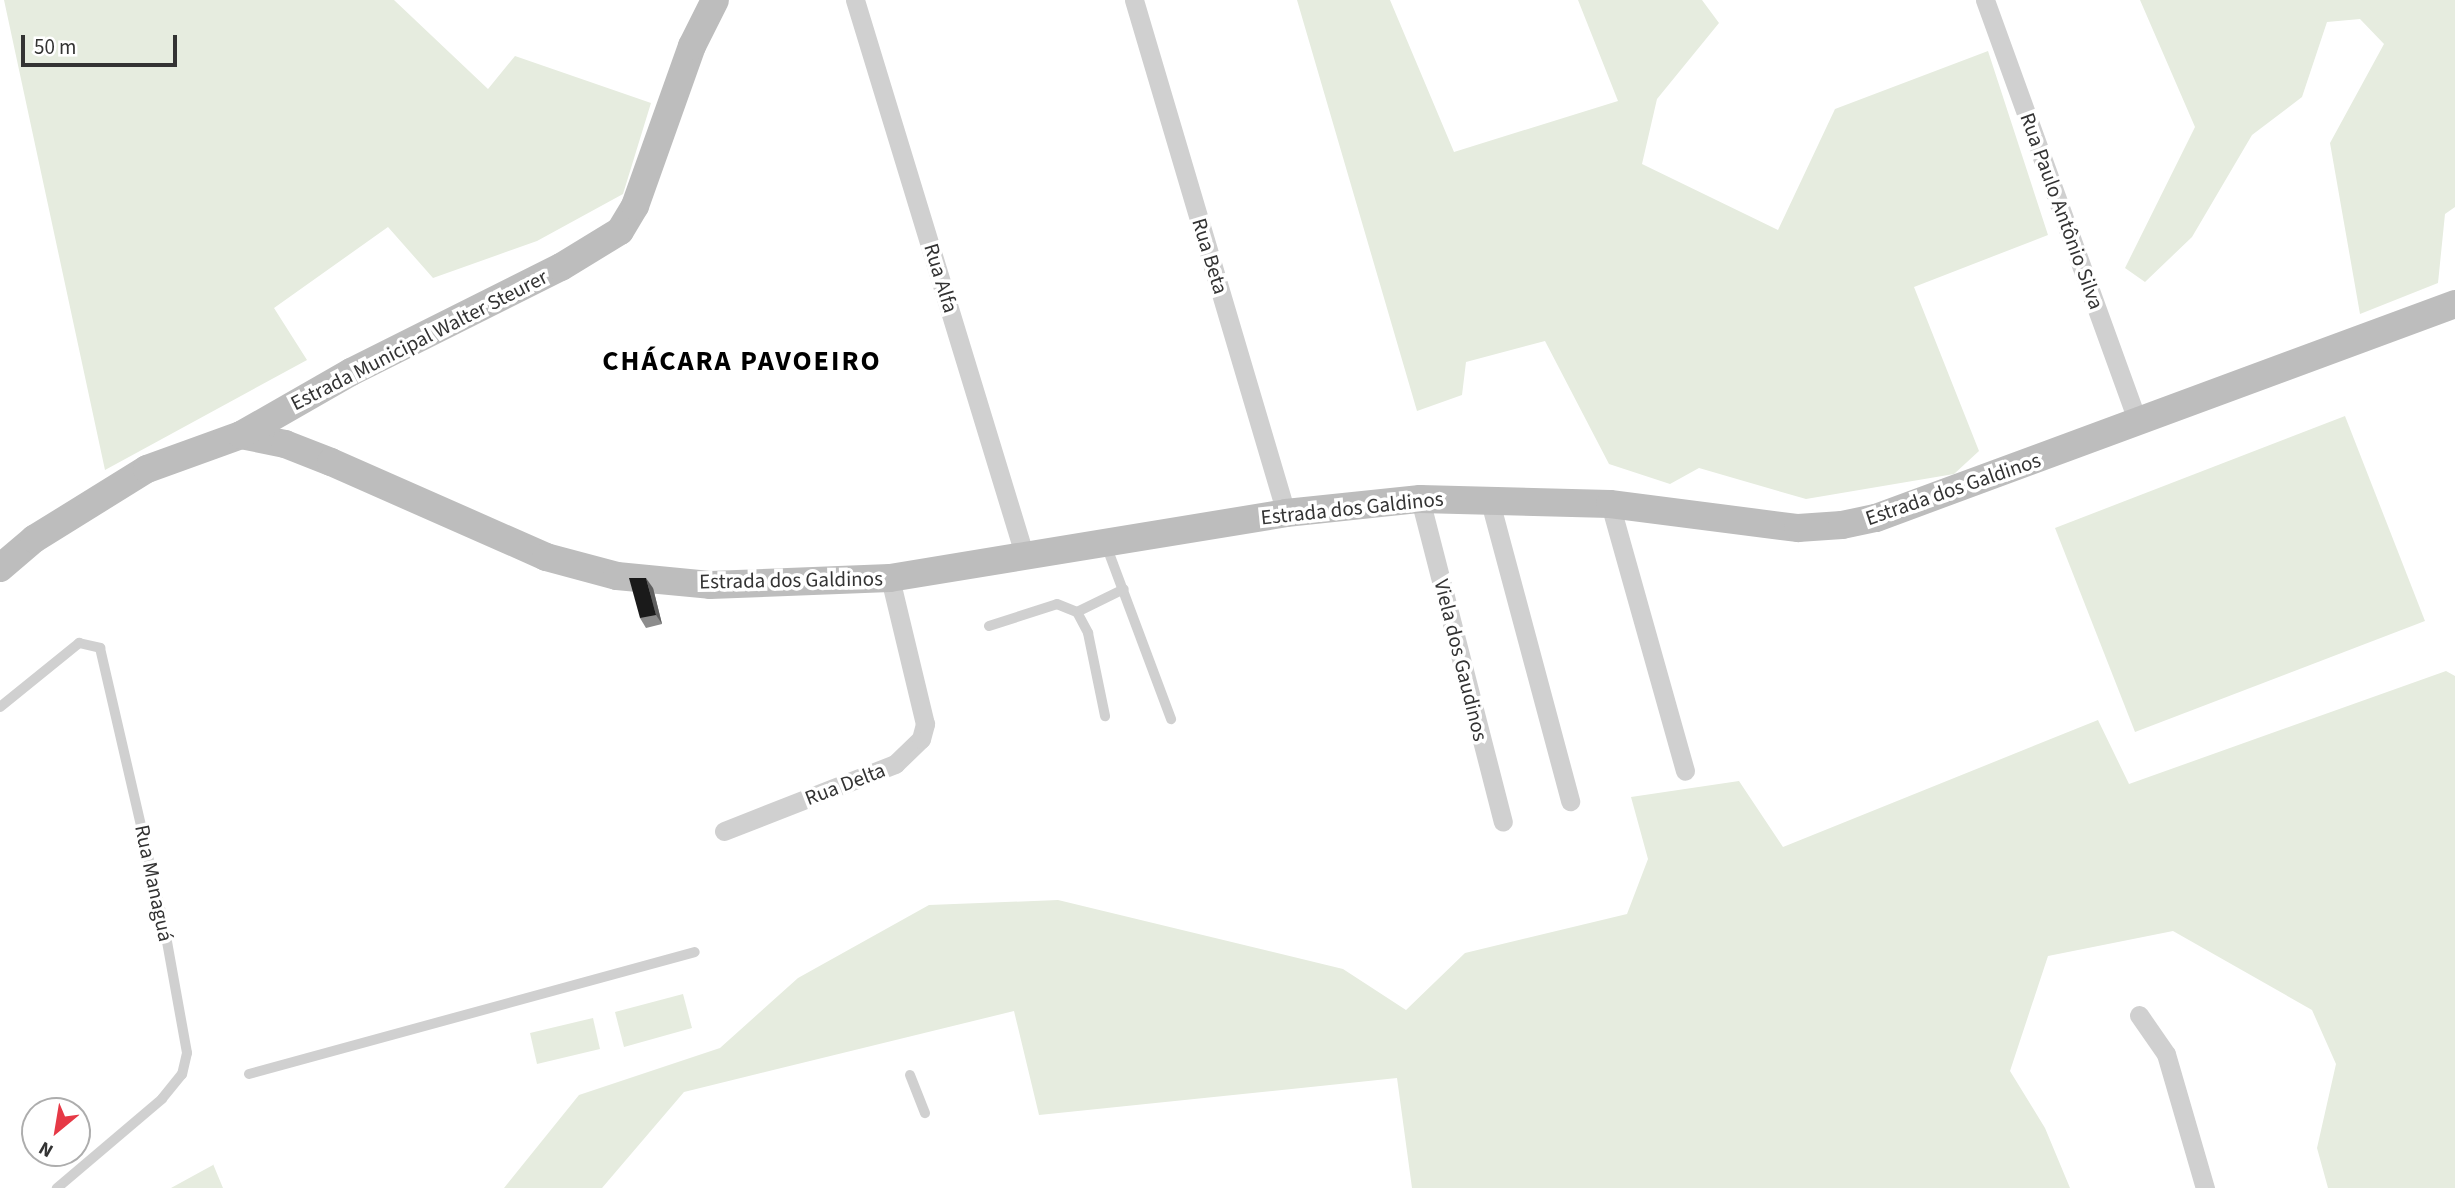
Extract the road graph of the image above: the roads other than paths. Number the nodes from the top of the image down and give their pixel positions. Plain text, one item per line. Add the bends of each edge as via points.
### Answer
1 (715, 0) edge
2 (855, 0) edge
3 (1133, 0) edge
4 (1985, 0) edge
5 (2455, 304) edge
6 (2138, 422) junction
7 (240, 435) junction
8 (1489, 498) junction
9 (1420, 499) junction
10 (1610, 504) junction
11 (1286, 513) junction
12 (1104, 541) junction
13 (1025, 556) junction
14 (0, 568) edge
15 (890, 578) junction
16 (1124, 589) junction
17 (1077, 612) junction
18 (989, 626) dead end
19 (0, 707) edge
20 (1105, 716) dead end
21 (1171, 719) dead end
22 (1685, 771) dead end
23 (1570, 801) dead end
24 (1503, 822) dead end
25 (724, 831) dead end
26 (695, 952) dead end
27 (2139, 1015) dead end
28 (249, 1074) dead end
29 (910, 1075) dead end
30 (925, 1113) dead end
31 (57, 1188) edge
32 (2205, 1188) edge

1 - 7 street, Estrada Municipal Walter Steurer via 692,46 635,206 620,231 561,267 351,372
2 - 13 street, Rua Alfa
3 - 11 street, Rua Beta
4 - 6 street, Rua Paulo Antônio Silva
5 - 6 street, Estrada dos Galdinos
6 - 10 street, Estrada dos Galdinos via 1876,518 1842,526 1772,525
7 - 14 street, Estrada Municipal Walter Steurer via 147,469 34,539
7 - 15 street, Estrada dos Galdinos via 285,444 492,537 617,576 710,584
8 - 9 street, Estrada dos Galdinos
8 - 10 street, Estrada dos Galdinos
8 - 23 street
9 - 11 street, Estrada dos Galdinos
9 - 24 street, Viela dos Gaudinos
10 - 22 street
11 - 12 street, Estrada dos Galdinos
12 - 13 street, Estrada dos Galdinos
12 - 16 lane
13 - 15 street, Estrada dos Galdinos
15 - 25 street, Rua Delta via 925,724 921,739 895,764
16 - 17 lane
16 - 21 lane
17 - 18 lane via 1057,604
17 - 20 lane via 1088,633
19 - 31 lane, Rua Managuá via 79,643 100,648 164,925 187,1053 182,1074 162,1099
26 - 28 lane
27 - 32 street via 2166,1054
29 - 30 lane

